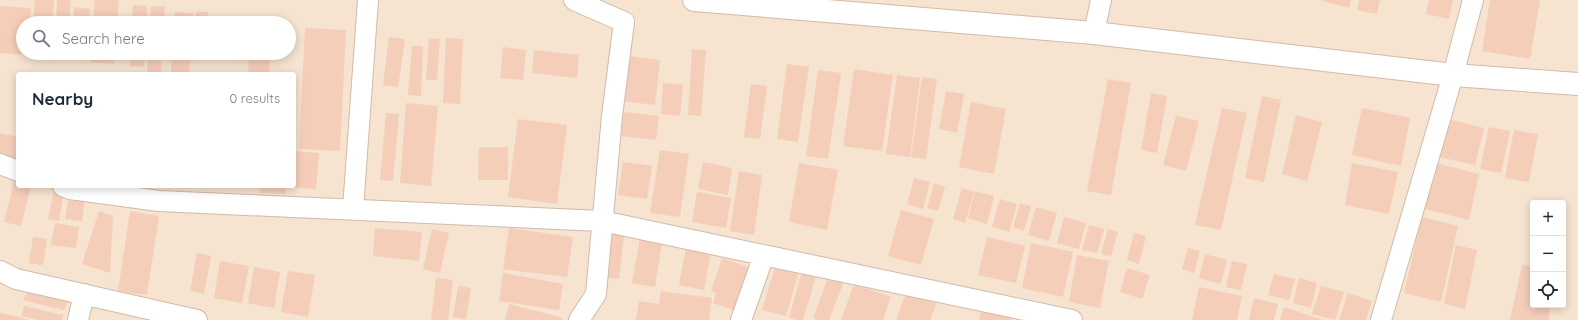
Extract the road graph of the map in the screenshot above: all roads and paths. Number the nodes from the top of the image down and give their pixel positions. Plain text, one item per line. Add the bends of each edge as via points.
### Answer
1 (368, 0) edge
2 (574, 0) edge
3 (694, 0) edge
4 (1101, 0) edge
5 (1473, 0) edge
6 (1094, 33) junction
7 (1453, 75) junction
8 (1578, 84) edge
9 (0, 164) edge
10 (16, 169) edge
11 (68, 188) edge
12 (353, 210) junction
13 (602, 221) junction
14 (764, 255) junction
15 (0, 272) edge
16 (84, 294) junction
17 (1026, 315) edge
18 (78, 320) edge
19 (197, 320) edge
20 (579, 320) edge
21 (741, 320) edge
22 (1072, 320) edge
23 (1381, 320) edge

1 - 12 street
2 - 13 street via 624,22
3 - 6 main road
4 - 6 street
5 - 7 street
6 - 7 main road
7 - 8 main road
7 - 23 street
9 - 10 street
11 - 12 street via 159,201
12 - 13 street
13 - 14 street
13 - 20 street via 596,294
14 - 17 street
14 - 21 street
15 - 16 street via 16,279
16 - 18 street
16 - 19 street
17 - 22 street

